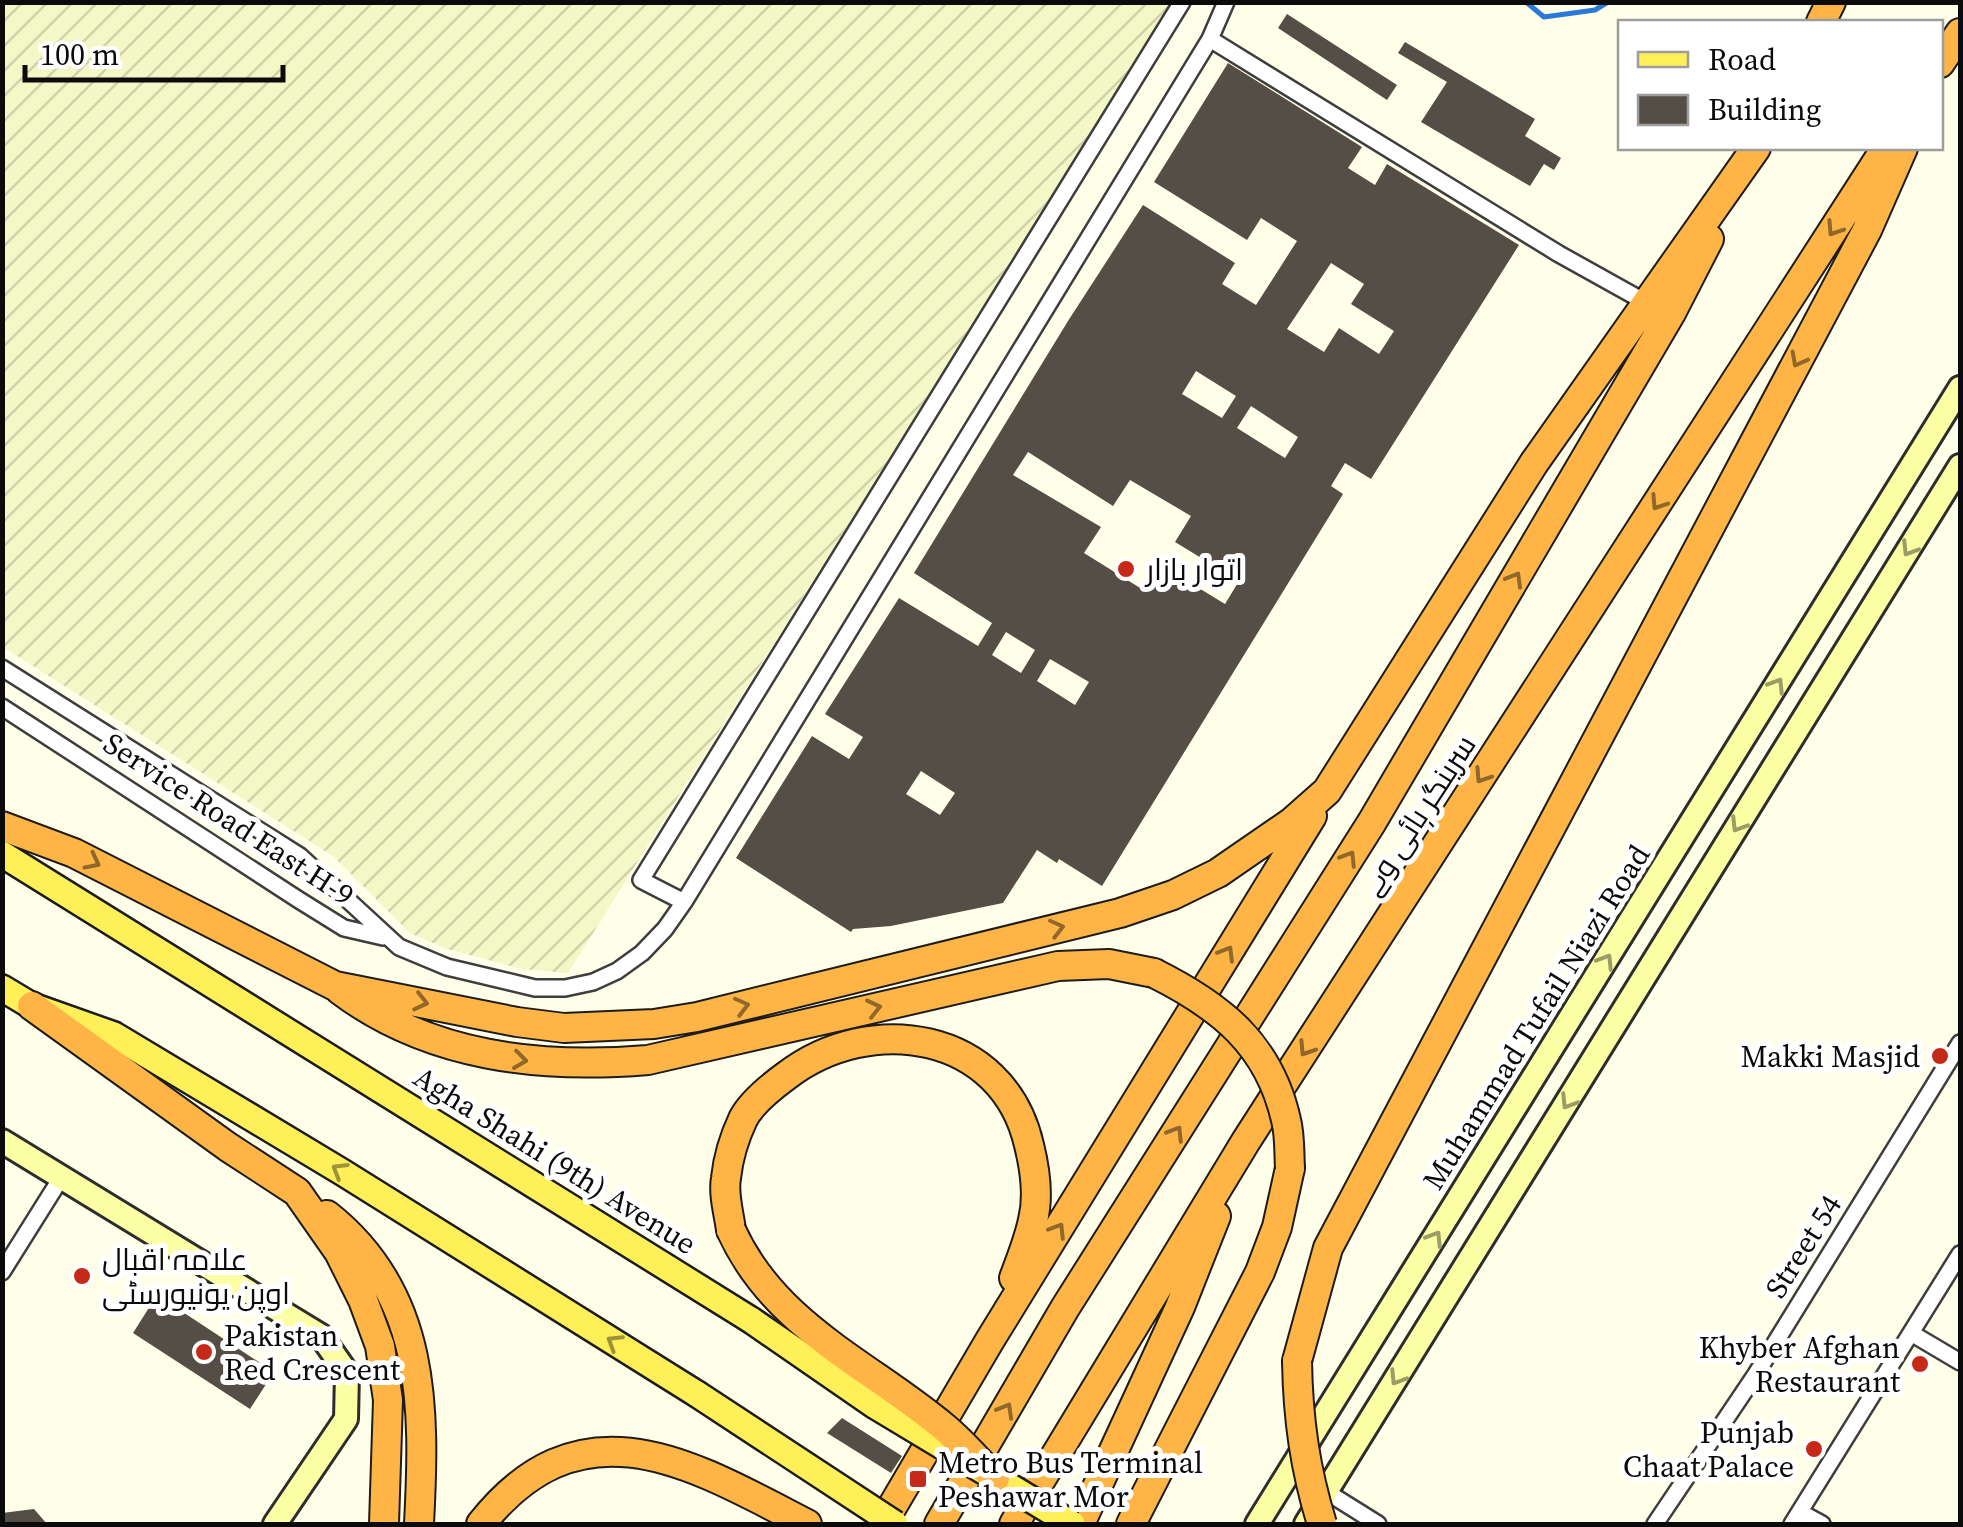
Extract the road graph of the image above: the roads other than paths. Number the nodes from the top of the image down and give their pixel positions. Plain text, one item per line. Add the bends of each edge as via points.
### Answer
1 (1182, 2) edge
2 (1226, 2) edge
3 (1960, 32) edge
4 (1210, 40) junction
5 (1943, 59) edge
6 (1755, 150) edge
7 (1755, 150) edge
8 (1885, 150) edge
9 (1902, 150) edge
10 (1647, 303) junction
11 (1960, 388) edge
12 (1960, 466) edge
13 (2, 668) edge
14 (2, 708) edge
15 (1750, 727) junction
16 (1786, 748) junction
17 (1327, 791) junction
18 (2, 826) edge
19 (2, 854) edge
20 (684, 902) junction
21 (386, 938) junction
22 (334, 986) junction
23 (2, 988) edge
24 (32, 1006) junction
25 (1960, 1043) edge
26 (2, 1140) edge
27 (1246, 1141) junction
28 (61, 1178) junction
29 (297, 1192) junction
30 (1960, 1254) edge
31 (2, 1272) edge
32 (1911, 1333) junction
33 (990, 1340) junction
34 (1960, 1362) edge
35 (1292, 1469) junction
36 (995, 1478) junction
37 (1327, 1492) junction
38 (1796, 1518) edge
39 (275, 1524) edge
40 (384, 1524) edge
41 (420, 1524) edge
42 (481, 1524) edge
43 (807, 1524) edge
44 (882, 1524) edge
45 (895, 1524) edge
46 (939, 1524) edge
47 (1014, 1524) edge
48 (1072, 1524) edge
49 (1080, 1524) edge
50 (1131, 1524) edge
51 (1257, 1524) edge
52 (1306, 1524) edge
53 (1322, 1524) edge
54 (1378, 1524) edge
55 (1656, 1524) edge
56 (1822, 1524) edge

1 - 20 street via 641,880
2 - 4 street
3 - 5 highway
4 - 10 street
4 - 20 street
6 - 10 highway
46 -> 7 highway, سرینگر ہائی وے via 1065,1308 1372,822 1671,313
8 -> 27 highway, سرینگر ہائی وے
9 -> 53 highway, bridge via 1867,230 1328,1248 1297,1361 1298,1420
10 - 17 highway via 1534,463
15 -> 11 main road, Muhammad Tufail Niazi Road
12 -> 16 main road
13 - 21 street, Service Road East H-9 via 300,856
14 - 21 street, Service Road East H-9 via 344,928
15 - 16 main road
35 -> 15 main road, Muhammad Tufail Niazi Road
16 -> 37 main road
22 -> 17 highway via 564,1028 697,1016 1173,896 1256,848
33 -> 17 highway
18 -> 22 highway via 74,852
19 - 36 main road, Agha Shahi (9th) Avenue, bridge
20 - 21 street via 666,929 618,971 565,988 465,972
22 -> 50 highway, bridge via 407,1030 493,1056 597,1064 648,1060 1058,966 1109,964 1154,972 1202,996 1240,1030 1268,1069 1286,1120 1290,1168 1260,1272
23 - 24 main road
24 - 29 highway
45 -> 24 main road, bridge via 326,1162 114,1035
25 - 55 street, Street 54
26 - 28 main road
27 - 47 highway, سرینگر ہائی وے
27 - 49 highway via 1180,1307
28 - 31 street
28 - 39 main road via 320,1336 348,1373 346,1419
29 - 40 highway via 338,1252 380,1346 388,1400
29 - 41 highway via 344,1229 377,1268 401,1312 421,1403
30 - 32 street
32 - 34 street
32 - 38 street
33 - 36 highway, bridge via 1034,1217 1036,1172 1026,1129 1007,1091 978,1064 899,1037 806,1061 744,1117 734,1145 725,1180 742,1255 804,1326 946,1429
33 - 44 highway
35 - 37 street
35 - 51 main road, Muhammad Tufail Niazi Road
36 - 48 main road, Agha Shahi (9th) Avenue, bridge
37 - 52 main road
37 - 54 street
38 - 56 street
42 - 43 highway via 512,1491 550,1466 597,1452 677,1460

